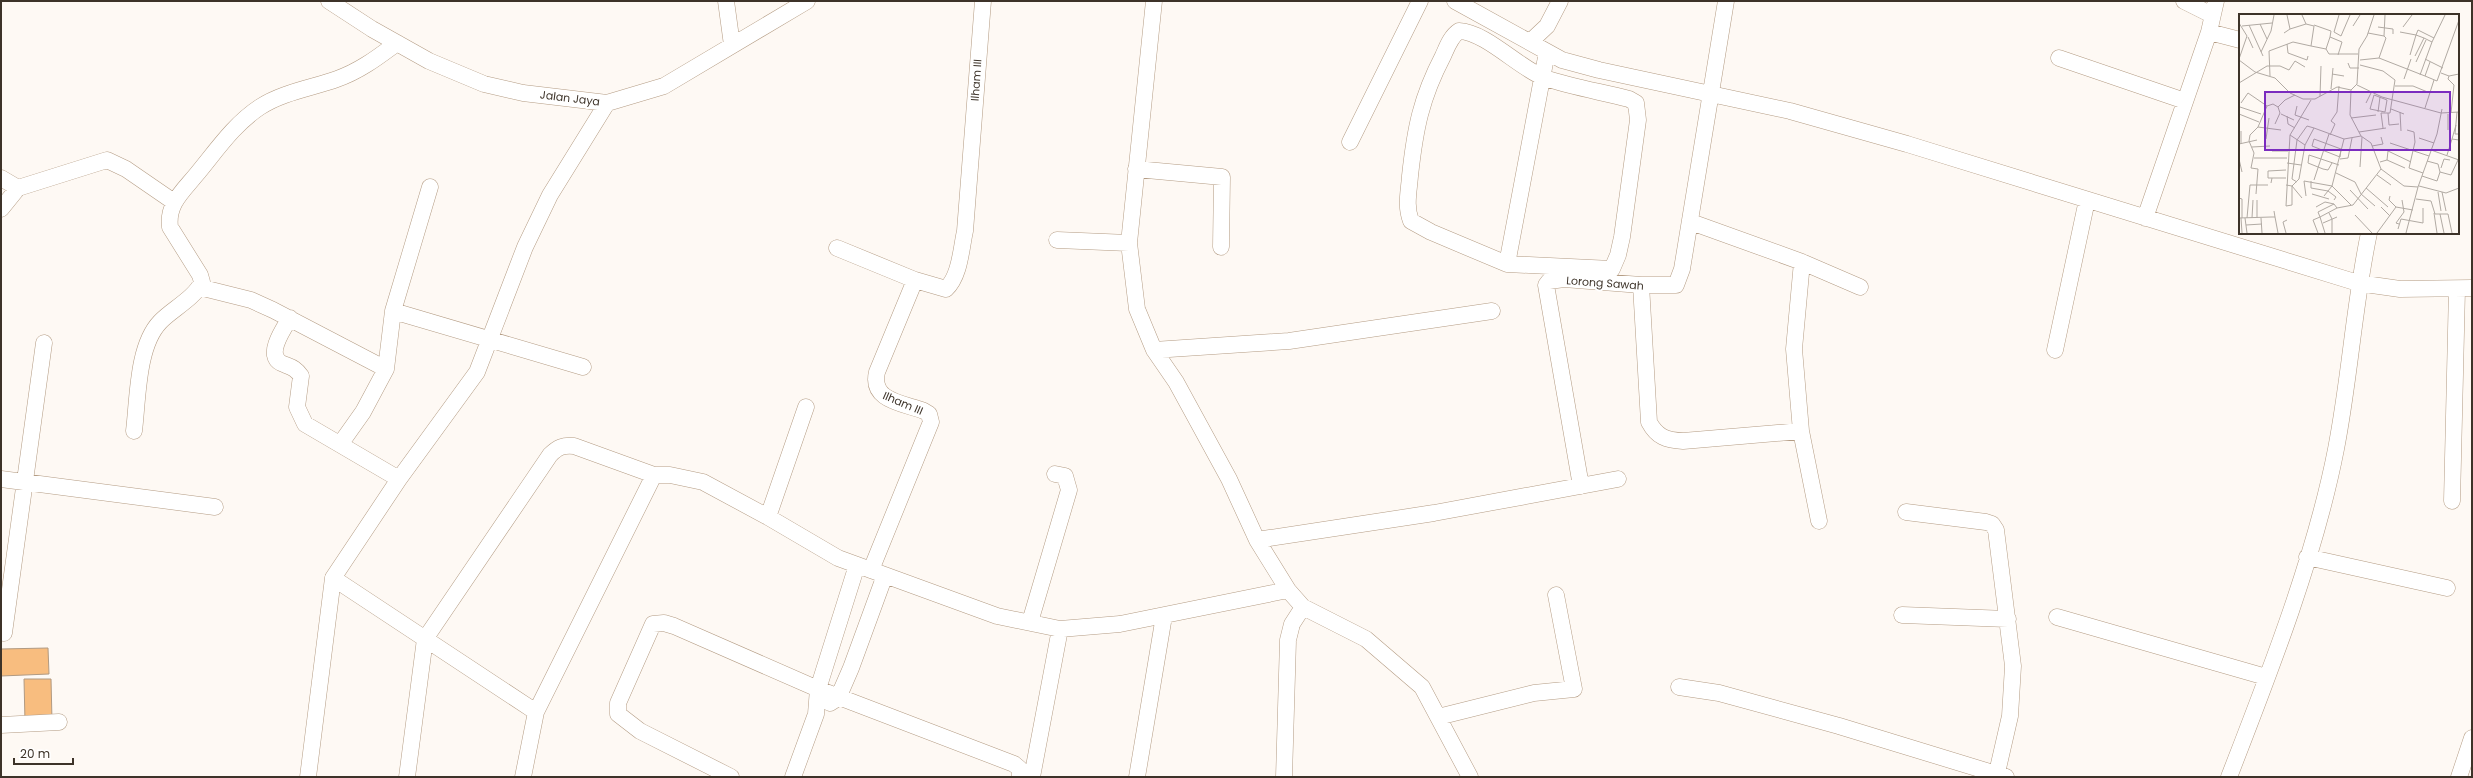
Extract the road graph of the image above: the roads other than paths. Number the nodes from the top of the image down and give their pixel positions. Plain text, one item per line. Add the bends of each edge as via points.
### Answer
1 (328, 1) edge
2 (726, 1) edge
3 (807, 1) edge
4 (983, 1) edge
5 (1154, 1) edge
6 (1420, 1) edge
7 (1455, 1) edge
8 (1560, 1) edge
9 (1726, 1) edge
10 (2184, 1) edge
11 (2214, 8) edge
12 (2209, 32) junction
13 (2239, 40) edge
14 (1530, 42) junction
15 (397, 43) junction
16 (732, 45) junction
17 (1548, 52) junction
18 (2058, 58) dead end
19 (1544, 78) junction
20 (1713, 94) junction
21 (2185, 101) junction
22 (607, 103) junction
23 (1350, 142) dead end
24 (1136, 169) junction
25 (1, 178) edge
26 (430, 187) dead end
27 (18, 188) junction
28 (2087, 200) junction
29 (174, 202) junction
30 (1, 209) edge
31 (2145, 218) junction
32 (1691, 222) junction
33 (2369, 234) edge
34 (1057, 240) dead end
35 (1129, 242) junction
36 (1221, 247) dead end
37 (837, 248) dead end
38 (1802, 262) junction
39 (1507, 264) junction
40 (915, 280) junction
41 (2358, 283) junction
42 (1641, 285) junction
43 (199, 287) junction
44 (1860, 287) dead end
45 (2464, 288) edge
46 (393, 311) junction
47 (1492, 311) dead end
48 (290, 318) junction
49 (489, 340) junction
50 (44, 344) dead end
51 (1154, 350) junction
52 (2055, 350) dead end
53 (582, 367) dead end
54 (386, 369) junction
55 (806, 406) dead end
56 (134, 431) dead end
57 (1801, 431) junction
58 (341, 443) junction
59 (1055, 474) dead end
60 (654, 476) junction
61 (1, 479) edge
62 (399, 479) junction
63 (1618, 479) dead end
64 (23, 483) junction
65 (1581, 486) junction
66 (2452, 501) dead end
67 (215, 507) dead end
68 (1906, 512) dead end
69 (768, 517) junction
70 (1819, 521) dead end
71 (1257, 540) junction
72 (2307, 557) junction
73 (871, 570) junction
74 (333, 578) junction
75 (2447, 588) dead end
76 (1288, 590) junction
77 (1556, 595) dead end
78 (1303, 607) junction
79 (1902, 615) dead end
80 (1164, 616) junction
81 (2057, 617) dead end
82 (2008, 619) junction
83 (1030, 622) junction
84 (1060, 629) junction
85 (4, 633) dead end
86 (835, 636) junction
87 (425, 639) junction
88 (860, 643) junction
89 (2266, 677) junction
90 (1678, 687) dead end
91 (818, 690) junction
92 (838, 698) junction
93 (536, 712) junction
94 (816, 714) junction
95 (1438, 717) junction
96 (59, 722) dead end
97 (1, 725) edge
98 (2472, 738) edge
99 (2235, 775) edge
100 (2000, 776) edge
101 (308, 777) edge
102 (407, 777) edge
103 (523, 777) edge
104 (731, 777) edge
105 (793, 777) edge
106 (1020, 777) edge
107 (1032, 777) edge
108 (1137, 777) edge
109 (1284, 777) edge
110 (1470, 777) edge
111 (2459, 777) edge

1 - 15 street, Jalan Jaya
2 - 16 street
3 - 16 street, Jalan Jaya
4 - 40 street, Ilham III via 965,231 958,267 951,285 946,289
5 - 24 street
6 - 23 street
7 - 14 street
8 - 14 street via 1548,26
9 - 20 street, Lorong Sawah
10 - 11 street
11 - 12 street
12 - 13 street
12 - 21 street
14 - 17 street
15 - 22 street, Jalan Jaya via 429,61 484,84 523,93
15 - 29 street via 350,74 279,97 261,106 241,121
16 - 22 street, Jalan Jaya via 664,86
17 - 19 street
17 - 20 street via 1562,60 1599,70
18 - 21 street
19 - 39 street
19 - 39 street via 1629,99 1636,103 1638,120 1622,237 1612,269
19 - 39 street via 1482,40 1460,31 1452,38 1431,79 1414,134 1407,205 1411,221
20 - 28 street via 1790,111 1900,142
20 - 32 street, Lorong Sawah
21 - 31 street
22 - 49 street via 550,195 525,247
24 - 35 street
24 - 36 street via 1222,177
25 - 27 street
26 - 46 street
27 - 29 street via 107,160 126,169
27 - 30 street
28 - 31 street
28 - 52 street
29 - 43 street via 169,219 170,227 200,275 202,282
31 - 41 street
32 - 38 street
32 - 42 street, Lorong Sawah via 1682,269 1676,285
33 - 41 street
34 - 35 street
35 - 51 street via 1137,308
37 - 40 street, Ilham III
38 - 44 street
38 - 57 street via 1794,349
40 - 73 street, Ilham III via 875,382 878,392 924,411 929,414 931,422
41 - 45 street via 2400,289
41 - 72 street via 2348,374 2336,449
42 - 57 street via 1649,422 1657,434 1664,439 1683,441
42 - 65 street, Lorong Sawah via 1564,280 1549,281 1546,285
43 - 48 street via 251,300
43 - 56 street via 159,323 150,336 143,353
45 - 66 street
46 - 49 street
46 - 54 street
47 - 51 street via 1289,341
48 - 54 street
48 - 58 street via 275,346 275,358 296,368 301,376 297,407 305,424
49 - 53 street
49 - 62 street via 477,372
50 - 64 street
51 - 71 street via 1180,389 1229,479
54 - 58 street via 363,412
55 - 69 street
57 - 70 street
58 - 62 street
59 - 83 street via 1065,476 1069,490
60 - 69 street via 670,475 703,482
60 - 87 street via 588,450 565,445 557,448
60 - 93 street
61 - 64 street
62 - 74 street
63 - 65 street
64 - 67 street
64 - 85 street
65 - 71 street
68 - 82 street via 1992,524 1997,532
69 - 73 street via 838,558
71 - 76 street
72 - 75 street
72 - 89 street
73 - 83 street via 997,616
73 - 86 street
73 - 88 street
74 - 87 street
74 - 101 street
76 - 78 street
76 - 80 street
77 - 95 street via 1574,690 1534,693
78 - 95 street via 1366,639 1422,686
78 - 109 street via 1292,624 1288,640
79 - 82 street
80 - 84 street via 1120,624
80 - 108 street
81 - 89 street
82 - 100 street via 2013,666 2010,716
83 - 84 street
84 - 107 street
86 - 88 street
86 - 91 street
87 - 93 street
87 - 102 street
88 - 92 street
89 - 99 street
90 - 100 street via 1719,693
91 - 92 street
91 - 94 street
91 - 104 street via 674,626 664,623 653,624 618,703 618,714 640,731
92 - 94 street
92 - 106 street via 1014,764 1020,769
93 - 103 street
94 - 105 street
95 - 110 street
96 - 97 street
98 - 111 street

